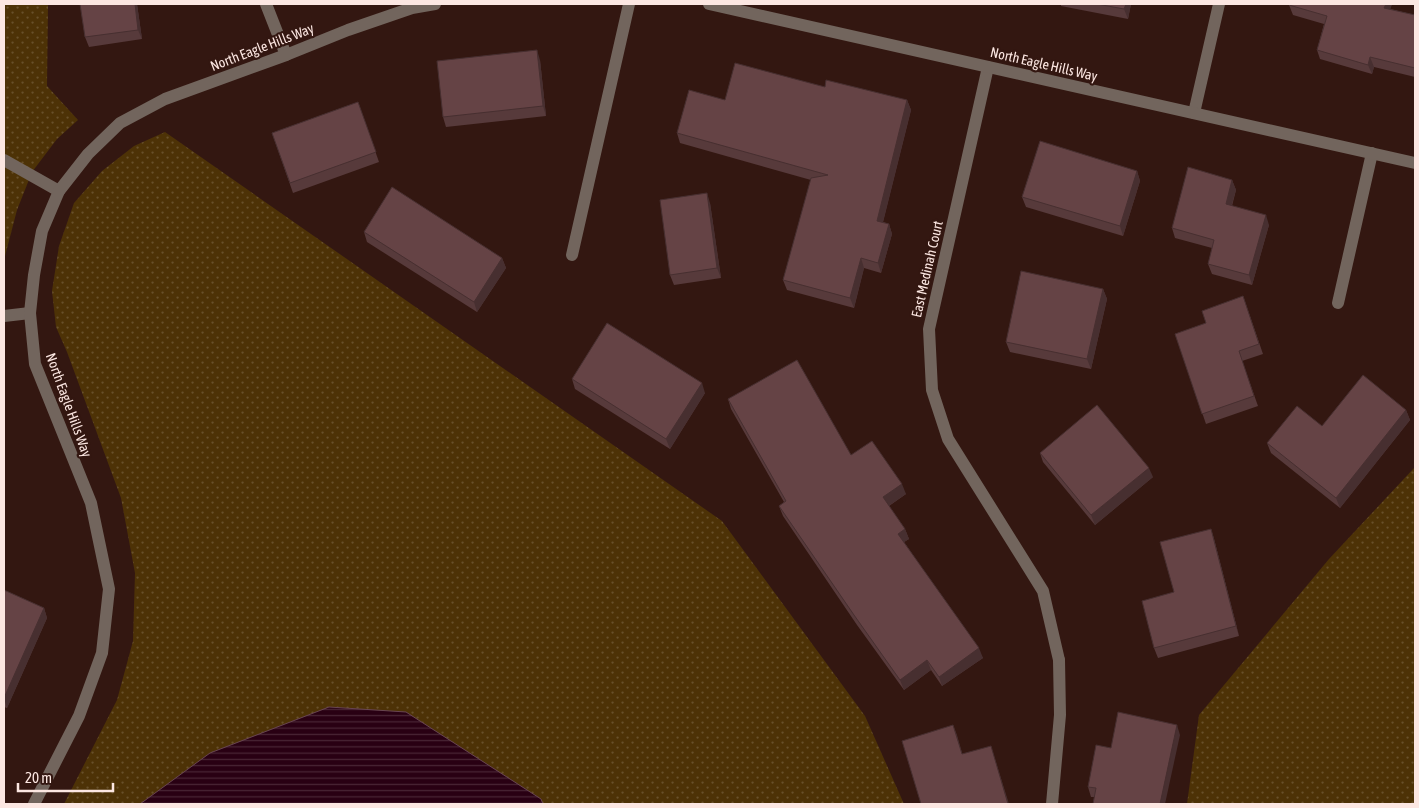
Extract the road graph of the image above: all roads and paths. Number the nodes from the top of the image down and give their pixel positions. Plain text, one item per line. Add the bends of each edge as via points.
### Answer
1 (266, 4) edge
2 (435, 4) edge
3 (629, 4) edge
4 (710, 4) edge
5 (1219, 4) edge
6 (286, 55) junction
7 (988, 67) junction
8 (1194, 113) junction
9 (1372, 153) junction
10 (4, 160) edge
11 (1415, 163) edge
12 (59, 191) junction
13 (572, 255) dead end
14 (1338, 303) dead end
15 (30, 313) junction
16 (4, 316) edge
17 (34, 804) edge
18 (1052, 804) edge

1 - 6 street
2 - 6 street, North Eagle Hills Way via 412,8
3 - 13 street
4 - 7 street, North Eagle Hills Way
5 - 8 street
6 - 12 street, North Eagle Hills Way via 165,99 120,123 88,154
7 - 8 street, North Eagle Hills Way
7 - 18 street, East Medinah Court via 929,329 932,390 948,439 1044,591 1059,660 1060,715
8 - 9 street, North Eagle Hills Way
9 - 11 street, North Eagle Hills Way
9 - 14 street
10 - 12 street
12 - 15 street, North Eagle Hills Way via 42,231
15 - 16 street
15 - 17 street, North Eagle Hills Way via 35,364 91,503 109,589 102,653 80,716

